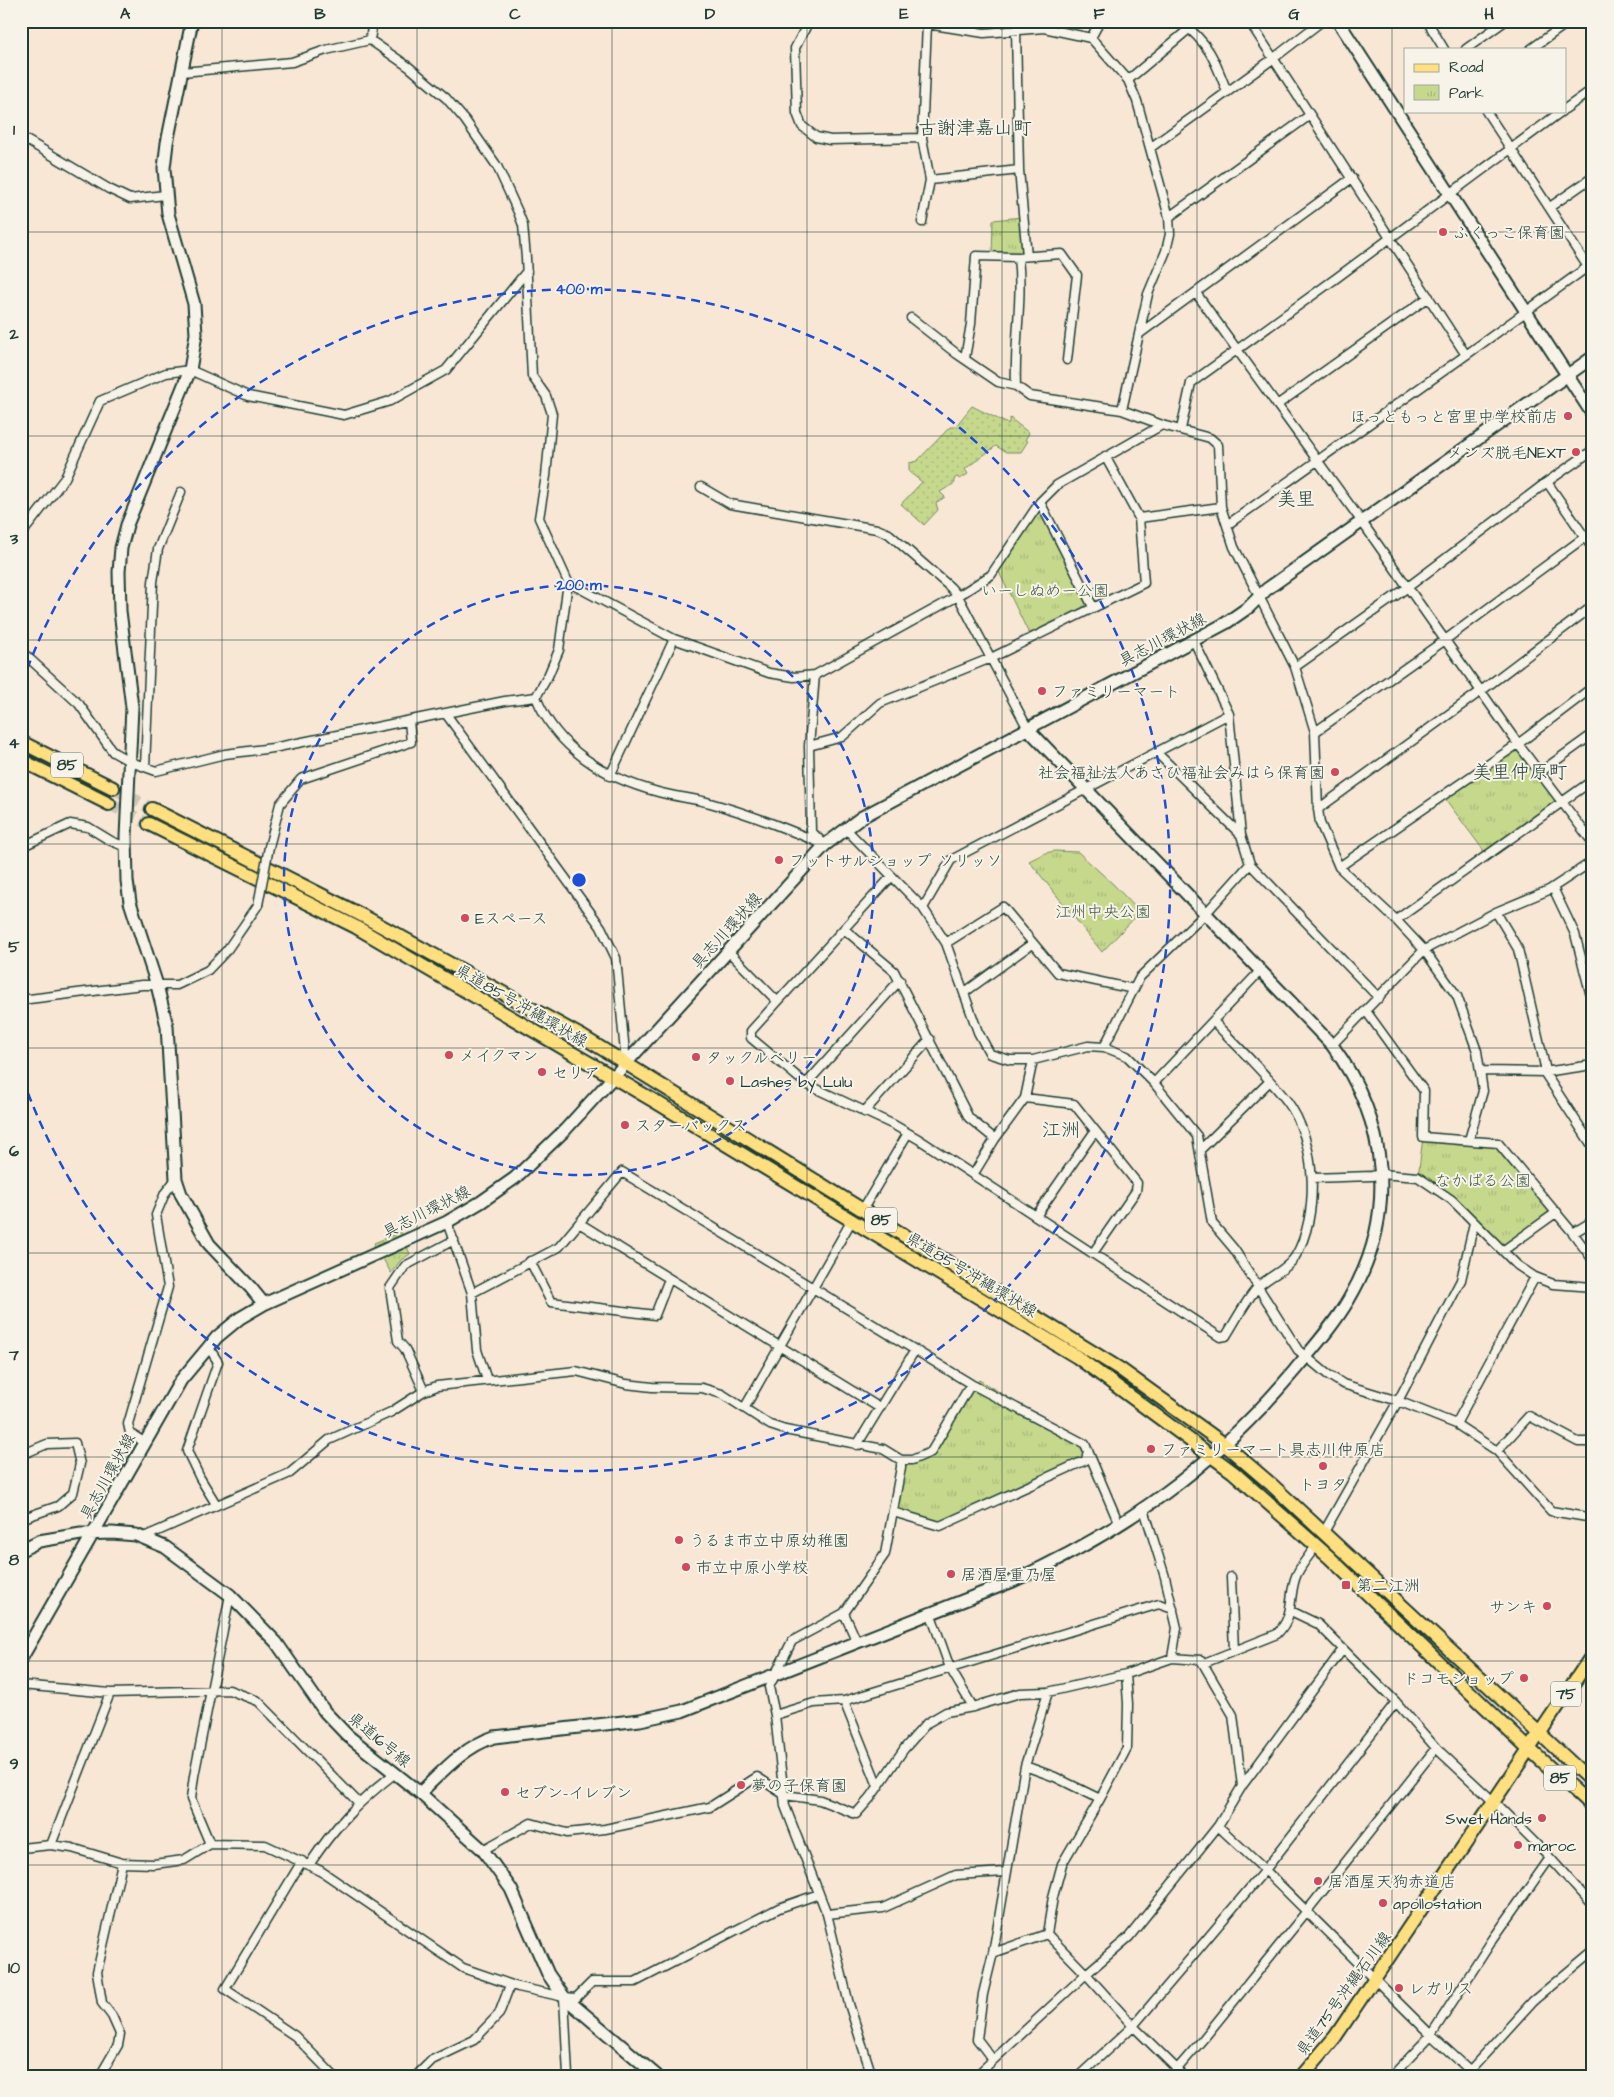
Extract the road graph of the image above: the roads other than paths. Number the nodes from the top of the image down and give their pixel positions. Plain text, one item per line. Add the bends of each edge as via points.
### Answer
1 (192, 21) edge
2 (373, 21) edge
3 (810, 21) edge
4 (1100, 21) edge
5 (1180, 21) edge
6 (1249, 21) edge
7 (1322, 21) edge
8 (1338, 21) edge
9 (1438, 21) edge
10 (1505, 21) edge
11 (1570, 21) edge
12 (1429, 24) edge
13 (1190, 28) junction
14 (1016, 30) junction
15 (1091, 38) junction
16 (370, 40) junction
17 (1443, 48) edge
18 (1467, 48) edge
19 (1533, 48) edge
20 (1274, 58) junction
21 (182, 72) junction
22 (1128, 80) junction
23 (1593, 89) edge
24 (1228, 92) junction
25 (1566, 108) edge
26 (1487, 112) edge
27 (1561, 112) edge
28 (1310, 115) junction
29 (21, 137) edge
30 (922, 138) junction
31 (1150, 148) junction
32 (1510, 149) junction
33 (1019, 170) junction
34 (1593, 177) edge
35 (1352, 178) junction
36 (930, 180) junction
37 (1450, 193) junction
38 (165, 195) junction
39 (1550, 207) junction
40 (1169, 217) junction
41 (922, 222) dead end
42 (1391, 238) junction
43 (1027, 256) junction
44 (1018, 257) junction
45 (1590, 265) edge
46 (527, 271) junction
47 (1196, 293) junction
48 (1429, 298) junction
49 (1527, 312) junction
50 (911, 318) dead end
51 (1139, 334) junction
52 (1237, 350) junction
53 (1466, 354) junction
54 (1593, 357) edge
55 (965, 358) junction
56 (1067, 360) dead end
57 (190, 370) junction
58 (1567, 376) junction
59 (1016, 386) junction
60 (1277, 405) junction
61 (1122, 410) junction
62 (1593, 415) edge
63 (1162, 425) junction
64 (1181, 429) junction
65 (1593, 450) edge
66 (1105, 456) junction
67 (1318, 462) junction
68 (1547, 482) junction
69 (701, 487) dead end
70 (181, 492) dead end
71 (1040, 502) junction
72 (1222, 507) junction
73 (1139, 518) junction
74 (1362, 522) junction
75 (1227, 525) junction
76 (21, 535) edge
77 (1585, 537) junction
78 (1593, 549) edge
79 (568, 582) junction
80 (1408, 587) junction
81 (958, 596) junction
82 (1259, 598) junction
83 (1593, 606) edge
84 (1093, 607) junction
85 (674, 639) junction
86 (1446, 640) junction
87 (1194, 641) junction
88 (21, 651) edge
89 (991, 658) junction
90 (1295, 667) junction
91 (815, 675) junction
92 (1593, 687) edge
93 (1481, 691) junction
94 (536, 698) junction
95 (446, 714) junction
96 (1229, 714) junction
97 (409, 722) junction
98 (1028, 729) junction
99 (1315, 732) junction
100 (1593, 734) edge
101 (21, 742) edge
102 (1518, 744) junction
103 (809, 746) junction
104 (1156, 752) junction
105 (21, 760) edge
106 (131, 762) junction
107 (145, 767) junction
108 (1539, 773) junction
109 (610, 776) junction
110 (1593, 780) edge
111 (113, 788) tunnel mouth
112 (1086, 788) junction
113 (1561, 802) junction
114 (109, 804) tunnel mouth
115 (152, 809) tunnel mouth
116 (1318, 809) junction
117 (149, 824) tunnel mouth
118 (846, 829) junction
119 (1241, 835) junction
120 (1593, 843) edge
121 (825, 845) junction
122 (21, 847) edge
123 (126, 847) junction
124 (1593, 861) edge
125 (1250, 864) junction
126 (1339, 867) junction
127 (891, 877) junction
128 (1552, 888) junction
129 (923, 908) junction
130 (1496, 912) junction
131 (1206, 913) junction
132 (1396, 920) junction
133 (844, 929) junction
134 (946, 943) junction
135 (1033, 943) junction
136 (1424, 950) junction
137 (728, 951) junction
138 (1261, 970) junction
139 (900, 980) junction
140 (157, 985) junction
141 (1134, 989) junction
142 (965, 992) junction
143 (1379, 998) junction
144 (21, 1000) edge
145 (777, 1001) junction
146 (1593, 1004) edge
147 (1366, 1011) junction
148 (1213, 1021) junction
149 (930, 1039) junction
150 (1332, 1045) junction
151 (1104, 1048) junction
152 (1033, 1060) junction
153 (626, 1063) junction
154 (1593, 1065) edge
155 (1480, 1072) junction
156 (1545, 1072) junction
157 (613, 1077) junction
158 (1270, 1081) junction
159 (1154, 1083) junction
160 (806, 1084) junction
161 (1025, 1098) junction
162 (864, 1112) junction
163 (1095, 1130) junction
164 (908, 1133) junction
165 (995, 1139) junction
166 (1468, 1140) junction
167 (1593, 1147) edge
168 (1200, 1150) junction
169 (1381, 1174) junction
170 (973, 1175) junction
171 (1312, 1178) junction
172 (176, 1179) junction
173 (863, 1209) junction
174 (1557, 1212) junction
175 (1036, 1216) junction
176 (852, 1220) junction
177 (1593, 1220) edge
178 (447, 1222) junction
179 (579, 1223) junction
180 (1474, 1223) junction
181 (1573, 1233) junction
182 (454, 1240) junction
183 (1504, 1250) junction
184 (1093, 1253) junction
185 (1593, 1260) edge
186 (530, 1261) junction
187 (1535, 1277) junction
188 (669, 1279) junction
189 (1593, 1287) edge
190 (1258, 1288) junction
191 (813, 1289) junction
192 (472, 1292) junction
193 (264, 1304) junction
194 (208, 1346) junction
195 (781, 1346) junction
196 (915, 1350) junction
197 (1305, 1357) junction
198 (487, 1380) junction
199 (971, 1384) junction
200 (424, 1391) junction
201 (1398, 1401) junction
202 (745, 1407) junction
203 (880, 1408) junction
204 (1456, 1424) junction
205 (144, 1442) junction
206 (1593, 1442) edge
207 (1224, 1444) junction
208 (857, 1445) junction
209 (1088, 1450) junction
210 (1497, 1451) junction
211 (21, 1455) edge
212 (1211, 1456) junction
213 (901, 1460) junction
214 (216, 1504) junction
215 (1144, 1509) junction
216 (893, 1512) junction
217 (1593, 1518) edge
218 (21, 1519) edge
219 (1119, 1524) junction
220 (1324, 1532) junction
221 (93, 1534) junction
222 (144, 1537) junction
223 (1316, 1546) junction
224 (21, 1550) edge
225 (1231, 1577) dead end
226 (230, 1595) junction
227 (1173, 1609) junction
228 (1291, 1611) junction
229 (930, 1612) junction
230 (844, 1613) junction
231 (858, 1642) junction
232 (1343, 1650) junction
233 (1234, 1651) junction
234 (1593, 1654) edge
235 (1172, 1658) junction
236 (21, 1659) edge
237 (1204, 1663) junction
238 (950, 1668) junction
239 (777, 1674) junction
240 (1126, 1674) junction
241 (21, 1685) edge
242 (210, 1690) junction
243 (1048, 1692) junction
244 (110, 1693) junction
245 (844, 1701) junction
246 (1396, 1702) junction
247 (973, 1707) junction
248 (775, 1715) junction
249 (1539, 1733) junction
250 (1436, 1748) junction
251 (1528, 1748) junction
252 (1025, 1766) junction
253 (394, 1774) junction
254 (1593, 1784) edge
255 (878, 1786) junction
256 (1242, 1786) junction
257 (420, 1793) junction
258 (784, 1795) junction
259 (1100, 1799) junction
260 (358, 1802) junction
261 (1494, 1802) junction
262 (1593, 1807) edge
263 (1218, 1826) junction
264 (210, 1844) junction
265 (51, 1845) junction
266 (21, 1848) edge
267 (483, 1850) junction
268 (1550, 1858) junction
269 (122, 1863) junction
270 (306, 1863) junction
271 (1265, 1870) junction
272 (1006, 1872) junction
273 (819, 1894) junction
274 (1593, 1906) edge
275 (1307, 1911) junction
276 (826, 1914) junction
277 (1047, 1934) junction
278 (1593, 1950) edge
279 (994, 1953) junction
280 (1086, 1974) junction
281 (1374, 1978) junction
282 (510, 1985) junction
283 (564, 1997) junction
284 (1133, 2026) junction
285 (1431, 2035) junction
286 (993, 2060) junction
287 (1178, 2070) junction
288 (1467, 2073) edge
289 (100, 2076) edge
290 (334, 2076) edge
291 (416, 2076) edge
292 (568, 2076) edge
293 (656, 2076) edge
294 (872, 2076) edge
295 (976, 2076) edge
296 (1079, 2076) edge
297 (1170, 2076) edge
298 (1184, 2076) edge
299 (1302, 2076) edge
300 (1392, 2076) edge
301 (1476, 2076) edge

1 - 21 street
2 - 16 street
3 - 30 street via 795,48 797,113 802,126 816,137 830,140
4 - 15 street
5 - 13 street
6 - 20 street
7 - 20 street
8 - 37 street
9 - 12 street
10 - 18 street
11 - 19 street
12 - 17 street
13 - 22 street
13 - 24 street via 1207,45
14 - 15 street via 1044,28
14 - 30 street via 984,33 928,24
14 - 33 street
15 - 22 street
16 - 21 street via 292,62
16 - 46 street via 446,98 497,166 523,226
20 - 24 street
20 - 28 street
21 - 38 street via 167,143
22 - 31 street
23 - 25 street
24 - 31 street
26 - 32 street
27 - 32 street
28 - 35 street
28 - 40 street
29 - 38 street via 130,199
30 - 36 street
31 - 40 street
32 - 37 street
32 - 39 street
33 - 36 street
33 - 43 street
34 - 39 street
35 - 42 street
35 - 47 street
36 - 41 street
37 - 42 street
37 - 49 street
38 - 57 street via 194,304 196,334
39 - 45 street
40 - 51 street via 1166,251 1148,294
42 - 48 street
42 - 52 street
43 - 44 street
43 - 56 street via 1062,254 1077,275
44 - 55 street via 976,256
44 - 59 street
45 - 49 street
46 - 57 street via 446,370 390,401 344,414 248,396
46 - 79 street via 532,376 546,396 552,414 539,518
47 - 51 street
47 - 52 street
48 - 53 street
48 - 60 street
49 - 53 street
49 - 58 street
50 - 55 street
51 - 61 street
52 - 60 street
52 - 64 street via 1191,383
53 - 67 street
54 - 58 street, 具志川環状線
55 - 59 street via 998,382
57 - 76 street via 166,373 100,401 65,478
57 - 106 street via 127,526 122,548 120,611 132,707
58 - 62 street
58 - 74 street, 具志川環状線
59 - 61 street via 1030,396
60 - 67 street
61 - 63 street
63 - 64 street
63 - 66 street
64 - 72 street via 1210,438 1218,446
65 - 68 street
66 - 71 street via 1057,485
66 - 73 street
67 - 74 street
67 - 75 street
68 - 77 street
68 - 80 street
69 - 81 street via 730,504 877,529 889,534
70 - 107 street via 158,548 153,582
71 - 81 street via 997,568
71 - 84 street
72 - 73 street
72 - 75 street
73 - 84 street via 1144,583
74 - 80 street
74 - 82 street, 具志川環状線
75 - 82 street
77 - 78 street
77 - 86 street
79 - 85 street
79 - 94 street via 559,650
80 - 86 street
80 - 90 street
81 - 89 street
81 - 91 street
82 - 87 street, 具志川環状線 via 1226,623
82 - 90 street
83 - 93 street
84 - 89 street
85 - 91 street via 769,673 794,677
85 - 109 street
86 - 93 street
86 - 99 street
87 - 96 street
87 - 98 street, 具志川環状線
88 - 106 street via 79,704 113,752
89 - 98 street
89 - 103 street via 880,703 842,737
90 - 99 street
91 - 103 street
92 - 102 street
93 - 102 street
93 - 116 street
94 - 95 street
94 - 109 street via 542,713 560,736 579,756
95 - 97 street
95 - 153 street via 600,927 616,958
96 - 104 street
96 - 119 street
97 - 107 street via 225,754 156,771
97 - 140 street, bridge via 411,742 301,779 280,804 258,904 227,950 208,970 177,985
98 - 112 street
98 - 118 street, 具志川環状線 via 862,817
99 - 116 street
100 - 108 street
101 - 111 main road, 85
102 - 108 street
102 - 126 street
103 - 121 street via 811,831
104 - 112 street
104 - 119 street
105 - 114 main road, 85
106 - 107 street
106 - 123 street
108 - 113 street
109 - 121 street via 658,792 709,802 780,825
110 - 113 street
112 - 129 street via 951,860
112 - 131 street
113 - 120 street
113 - 132 street
115 - 153 main road, 県道85号沖縄環状線 / 85 via 363,916
116 - 126 street via 1320,823
117 - 157 main road, 県道85号沖縄環状線 / 85 via 356,927
118 - 121 street, 具志川環状線
118 - 127 street
119 - 125 street
121 - 137 street, 具志川環状線
122 - 123 street via 70,824 88,827
123 - 140 street via 130,902
124 - 128 street
125 - 131 street
125 - 143 street
126 - 132 street
127 - 129 street
127 - 133 street
128 - 130 street
128 - 146 street via 1575,934
129 - 134 street
130 - 136 street
130 - 156 street via 1518,949
131 - 138 street
131 - 141 street via 1140,977
132 - 136 street
133 - 139 street via 894,971
133 - 145 street
134 - 135 street via 1003,907
134 - 142 street
135 - 141 street via 1058,973
135 - 142 street
136 - 143 street
136 - 155 street via 1457,996 1477,1051
137 - 145 street
137 - 153 street, 具志川環状線
138 - 148 street
138 - 150 street
139 - 149 street
139 - 160 street
140 - 144 street
140 - 172 street via 167,1026
141 - 151 street
142 - 152 street via 978,1032 990,1054 1010,1060
143 - 147 street
145 - 160 street via 751,1031 751,1038
147 - 150 street
147 - 166 street via 1424,1091 1423,1137
148 - 158 street
148 - 159 street
149 - 162 street
149 - 165 street via 969,1118
150 - 169 street via 1354,1077 1369,1110 1378,1144
151 - 152 street via 1088,1046
151 - 159 street via 1127,1056
152 - 161 street
153 - 157 street, 具志川環状線
153 - 173 main road, 県道85号沖縄環状線 / 85
154 - 156 street
155 - 156 street
155 - 166 street via 1483,1091
156 - 167 street
157 - 176 main road, 県道85号沖縄環状線 / 85
157 - 178 street, 具志川環状線 via 515,1178
158 - 168 street
158 - 171 street via 1297,1118
159 - 168 street via 1197,1136
160 - 162 street
161 - 163 street via 1074,1104
161 - 165 street
162 - 164 street
163 - 175 street
163 - 184 street via 1137,1183 1136,1191
164 - 170 street
164 - 173 street
165 - 170 street
166 - 174 street via 1498,1143
168 - 190 street via 1212,1223 1234,1249
169 - 171 street
169 - 180 street via 1418,1176 1452,1200
169 - 197 street via 1378,1218 1369,1259 1338,1317
170 - 175 street
171 - 190 street via 1312,1200 1297,1252 1285,1268
172 - 193 street via 209,1244
172 - 205 street via 165,1193 156,1215 168,1287 128,1424 130,1433
173 - 207 main road, 県道85号沖縄環状線 / 85 via 1120,1368
174 - 181 street
174 - 183 street
175 - 184 street
176 - 191 street
176 - 212 main road, 県道85号沖縄環状線 / 85 via 1077,1357
177 - 181 street
178 - 182 street
178 - 193 street, 具志川環状線
179 - 186 street via 559,1247
179 - 188 street
179 - 191 street via 622,1172
180 - 183 street
180 - 201 street via 1461,1280
181 - 185 street
182 - 192 street
182 - 200 street via 405,1266 390,1288 398,1341 405,1349
183 - 187 street via 1517,1265
184 - 190 street via 1220,1338 1226,1336
186 - 188 street via 551,1302 626,1312 655,1315
186 - 192 street
187 - 189 street via 1553,1284
187 - 204 street
188 - 195 street
190 - 197 street
191 - 195 street
191 - 196 street
192 - 198 street via 477,1350
193 - 194 street, 具志川環状線 via 240,1318
194 - 205 street, 具志川環状線 via 181,1380
194 - 214 street via 218,1362 187,1451
195 - 202 street
195 - 203 street
196 - 199 street
196 - 203 street
197 - 201 street via 1343,1384
197 - 207 street via 1268,1401
198 - 200 street via 438,1386
198 - 202 street via 576,1371 626,1384 702,1388 722,1394
199 - 209 street via 1085,1444
199 - 213 street via 931,1452 912,1460
200 - 214 street via 391,1412 329,1440 290,1473
201 - 204 street
201 - 220 street
202 - 208 street via 785,1430
203 - 208 street
204 - 210 street
205 - 221 street, 具志川環状線
206 - 210 street via 1578,1442 1529,1416
207 - 212 street
207 - 220 main road, 県道85号沖縄環状線 / 85
208 - 213 street via 882,1449
209 - 216 street via 1086,1460 940,1526
209 - 219 street
210 - 217 street via 1551,1512
211 - 218 street via 47,1444 76,1444 80,1464 73,1493 58,1506
212 - 215 street
212 - 223 main road, 県道85号沖縄環状線 / 85
213 - 216 street
214 - 222 street
215 - 219 street
215 - 227 street
216 - 230 street via 885,1554
219 - 229 street via 1054,1562
220 - 249 main road, 県道85号沖縄環状線 / 85
221 - 222 street, 県道16号線
221 - 224 street, 県道16号線 via 48,1539
221 - 236 street, 具志川環状線
222 - 226 street, 県道16号線 via 182,1558
223 - 228 street via 1295,1578
223 - 251 main road, 県道85号沖縄環状線 / 85
225 - 233 street
226 - 242 street
226 - 253 street, 県道16号線 via 276,1642 325,1712
227 - 235 street via 1177,1628
227 - 238 street via 1159,1604
228 - 232 street via 1318,1624
228 - 233 street via 1277,1634
229 - 231 street
229 - 238 street
230 - 231 street
230 - 239 street via 792,1641
231 - 239 street
232 - 246 street
232 - 256 street
233 - 237 street
234 - 249 main road, 県道75号沖縄石川線 / 75
235 - 237 street via 1201,1660
235 - 240 street
237 - 256 street via 1233,1715
238 - 245 street
238 - 247 street
239 - 248 street via 769,1687
239 - 257 street via 708,1702 662,1716 481,1741 462,1753
240 - 243 street
240 - 259 street via 1127,1748
241 - 244 street
242 - 244 street
242 - 260 street via 228,1690 258,1701
242 - 264 street via 191,1799
243 - 247 street via 1020,1693
243 - 252 street
244 - 265 street
245 - 248 street via 814,1703
245 - 255 street
246 - 250 street
246 - 271 street
247 - 255 street via 946,1712 927,1723
248 - 258 street
249 - 251 main road, 県道75号沖縄石川線 / 75
249 - 254 main road, 県道85号沖縄環状線 / 85
250 - 261 street
250 - 275 street
251 - 261 main road, 県道75号沖縄石川線 / 75
251 - 262 main road, 県道85号沖縄環状線 / 85
252 - 259 street
252 - 272 street
253 - 257 street, 県道16号線
253 - 260 street
255 - 258 street via 856,1814 820,1800
256 - 263 street
257 - 267 street, 県道16号線
258 - 267 street via 757,1777 710,1807 605,1829 567,1833 531,1823
258 - 273 street via 785,1806
259 - 277 street via 1062,1864
260 - 270 street
261 - 268 street
261 - 281 main road, 県道75号沖縄石川線 / 75
263 - 271 street
263 - 280 street via 1129,1937
264 - 269 street via 184,1860 154,1864
264 - 270 street via 265,1845
265 - 266 street
265 - 269 street
267 - 283 street, 県道16号線 via 511,1889 548,1974
268 - 274 street
268 - 285 street
269 - 289 street via 97,1972 102,2003 120,2034 118,2045
270 - 282 street via 462,1968
270 - 290 street via 225,1990 294,2036
271 - 275 street
271 - 284 street
272 - 276 street via 956,1875 883,1908
272 - 279 street
273 - 276 street
273 - 283 street via 779,1908 635,1982 592,1982 576,1998
275 - 281 street
275 - 287 street
276 - 294 street
277 - 279 street
277 - 280 street
278 - 288 street via 1533,2001
279 - 286 street via 983,1994 977,2039
280 - 284 street
280 - 286 street
281 - 285 street
281 - 299 main road, 県道75号沖縄石川線 / 75 via 1335,2037
282 - 283 street
282 - 291 street via 500,2014 474,2040 432,2060
283 - 292 street
283 - 293 street, 県道16号線
284 - 287 street
284 - 296 street
285 - 288 street
285 - 300 street
286 - 295 street
287 - 297 street
287 - 298 street
288 - 301 street

